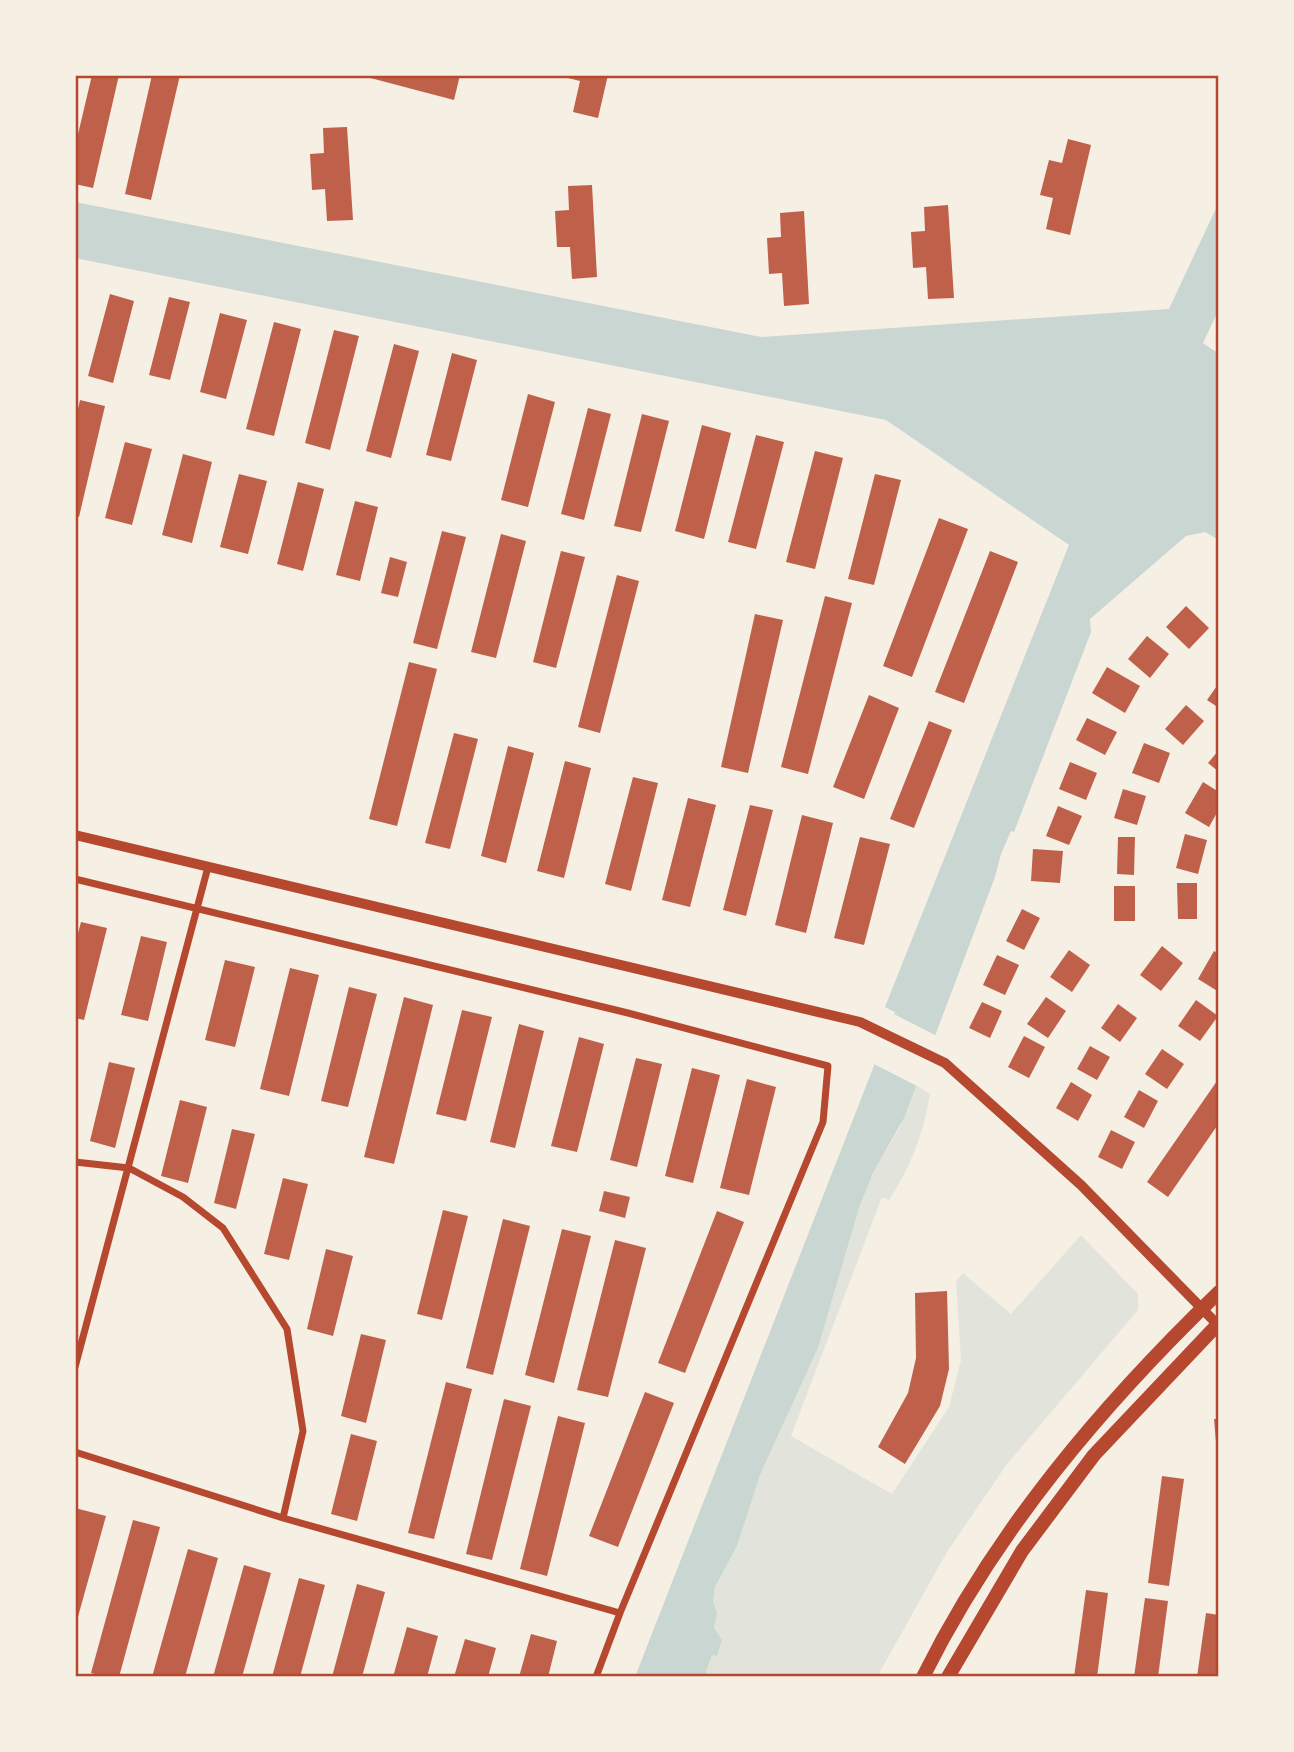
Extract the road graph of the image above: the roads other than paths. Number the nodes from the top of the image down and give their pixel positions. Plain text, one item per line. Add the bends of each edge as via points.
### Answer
1 (75, 835) edge
2 (208, 867) junction
3 (75, 879) edge
4 (197, 908) junction
5 (75, 1162) edge
6 (129, 1168) junction
7 (1219, 1292) edge
8 (1202, 1308) junction
9 (1218, 1323) edge
10 (75, 1367) edge
11 (75, 1452) edge
12 (283, 1518) junction
13 (620, 1613) junction
14 (596, 1677) edge
15 (923, 1677) edge
16 (948, 1677) edge

1 - 2 street
2 - 4 street
2 - 8 street via 860,1023 945,1063 1081,1185
3 - 4 street
4 - 6 street
4 - 13 street via 828,1066 823,1122
5 - 6 street
6 - 10 street
6 - 12 street via 183,1197 223,1227 287,1329 303,1431
7 - 8 main road
8 - 9 street
8 - 15 main road via 1069,1452 1003,1540
9 - 16 main road via 1094,1455 1022,1551
11 - 12 street
12 - 13 street
13 - 14 street

